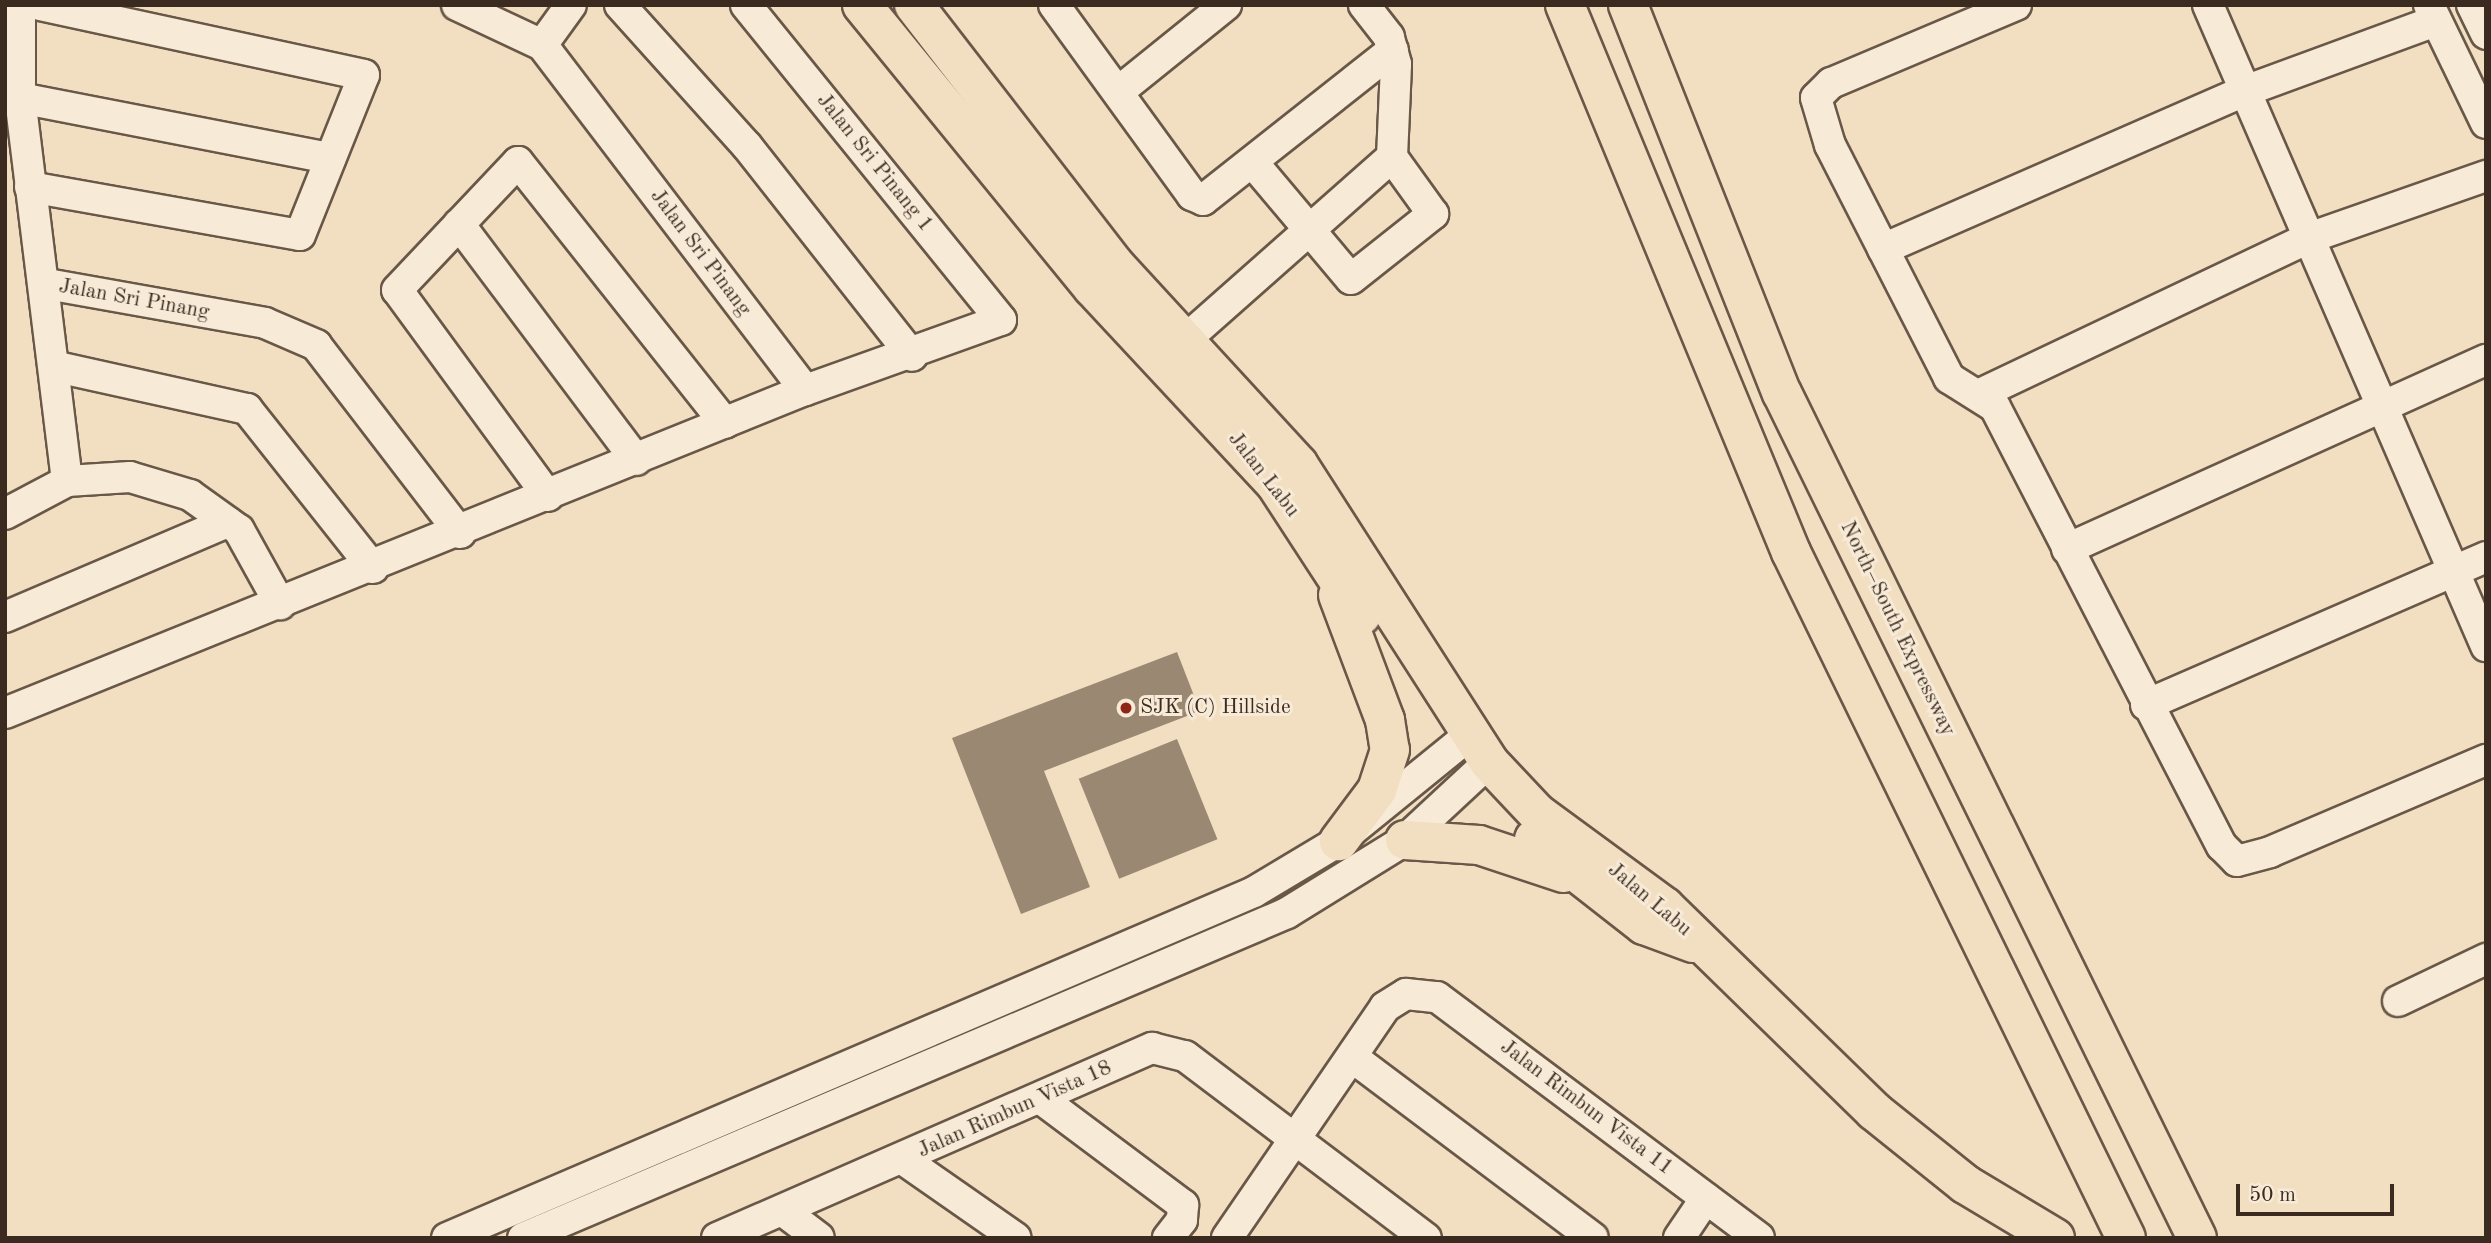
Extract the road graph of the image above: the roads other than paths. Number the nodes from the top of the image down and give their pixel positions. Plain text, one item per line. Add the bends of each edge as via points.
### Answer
1 (20, 5) edge
2 (41, 5) edge
3 (457, 5) edge
4 (571, 5) edge
5 (620, 5) edge
6 (746, 5) edge
7 (862, 5) edge
8 (914, 5) edge
9 (1054, 5) edge
10 (1226, 5) edge
11 (1364, 5) edge
12 (1565, 5) edge
13 (1628, 5) edge
14 (2016, 5) edge
15 (2208, 5) edge
16 (2472, 5) edge
17 (2432, 13) edge
18 (2486, 34) edge
19 (542, 45) junction
20 (1393, 50) junction
21 (2245, 91) junction
22 (1118, 93) junction
23 (20, 97) junction
24 (2486, 123) edge
25 (330, 158) junction
26 (1392, 158) junction
27 (1254, 164) junction
28 (2486, 176) edge
29 (30, 187) junction
30 (459, 225) junction
31 (1306, 228) junction
32 (2309, 238) junction
33 (1883, 249) junction
34 (47, 284) junction
35 (1185, 340) junction
36 (912, 356) junction
37 (2486, 360) edge
38 (57, 367) junction
39 (805, 390) junction
40 (1978, 396) junction
41 (2382, 407) junction
42 (725, 423) junction
43 (636, 460) junction
44 (67, 481) junction
45 (548, 496) junction
46 (5, 514) edge
47 (228, 522) junction
48 (460, 533) junction
49 (2067, 549) junction
50 (2486, 557) edge
51 (1324, 558) junction
52 (373, 568) junction
53 (2453, 570) junction
54 (280, 604) junction
55 (5, 617) edge
56 (2486, 646) edge
57 (2146, 705) junction
58 (5, 713) edge
59 (1470, 757) junction
60 (2486, 760) edge
61 (1405, 840) junction
62 (1339, 841) junction
63 (1582, 880) junction
64 (1705, 947) junction
65 (2486, 959) edge
66 (1049, 978) junction
67 (2398, 1001) dead end
68 (1063, 1006) junction
69 (1352, 1057) junction
70 (1040, 1098) junction
71 (1297, 1140) junction
72 (904, 1160) junction
73 (1706, 1198) junction
74 (782, 1210) junction
75 (1232, 1236) edge
76 (447, 1238) edge
77 (523, 1238) edge
78 (717, 1238) edge
79 (819, 1238) edge
80 (1016, 1238) edge
81 (1168, 1238) edge
82 (1426, 1238) edge
83 (1593, 1238) edge
84 (1679, 1238) edge
85 (1759, 1238) edge
86 (2055, 1238) edge
87 (2126, 1238) edge
88 (2197, 1238) edge

1 - 23 street, Jalan Sri Pinang
2 - 25 street via 363,75
3 - 19 street, Jalan Sri Pinang
4 - 19 street
5 - 36 street via 747,146
6 - 36 street, Jalan Sri Pinang 1 via 1001,320
7 - 51 main road, Jalan Labu via 1093,288 1275,483
8 - 35 main road, Jalan Labu via 1116,266
9 - 22 street
10 - 22 street
11 - 20 street
12 - 87 main road via 1791,552 2070,1134
13 - 88 main road, North–South Expressway via 1783,393 2124,1097
14 - 33 street via 1831,83 1816,98 1830,145
15 - 21 street
16 - 18 street
17 - 21 street
17 - 24 street
19 - 39 street, Jalan Sri Pinang
20 - 26 street
20 - 27 street
21 - 32 street
21 - 33 street
22 - 27 street via 1192,195 1214,197
23 - 25 street
23 - 29 street, Jalan Sri Pinang
25 - 29 street via 300,234
26 - 31 street
26 - 31 street via 1433,209 1430,220 1351,279
27 - 31 street
28 - 32 street
29 - 34 street, Jalan Sri Pinang
30 - 42 street via 518,163
30 - 43 street
30 - 45 street via 397,290
31 - 35 street
32 - 40 street
32 - 41 street
33 - 40 street via 1949,378
34 - 38 street, Jalan Sri Pinang
34 - 48 street, Jalan Sri Pinang via 265,323 316,345
35 - 59 main road, Jalan Labu via 1298,464
36 - 39 street
37 - 41 street
38 - 44 street, Jalan Sri Pinang
38 - 52 street via 247,409
39 - 42 street
40 - 49 street via 1995,407
41 - 49 street
41 - 53 street
42 - 43 street
43 - 45 street
44 - 46 street
44 - 47 street via 130,477 190,495
45 - 48 street
47 - 54 street via 261,561
47 - 55 street
48 - 52 street
49 - 57 street
50 - 53 street
51 - 59 main road, Jalan Labu
51 - 62 main road via 1385,720 1390,750 1377,790
52 - 54 street
53 - 56 street
53 - 57 street
54 - 58 street
57 - 60 street via 2222,846 2236,861
59 - 61 street
59 - 62 street
59 - 63 main road, Jalan Labu
59 - 64 main road, Jalan Labu via 1537,813 1665,907
61 - 63 main road via 1479,845
61 - 68 street via 1287,913
62 - 66 street via 1254,892
63 - 64 main road, Jalan Labu via 1644,925
64 - 86 main road, Jalan Labu via 1874,1111 1965,1184
65 - 67 street
66 - 68 street
66 - 76 street
68 - 77 street
69 - 71 street
69 - 73 street, Jalan Rimbun Vista 11 via 1385,1007 1406,994 1437,997
69 - 83 street
70 - 71 street, Jalan Rimbun Vista 18 via 1163,1048 1185,1056
70 - 72 street, Jalan Rimbun Vista 18
70 - 81 street via 1183,1205 1182,1220
71 - 75 street
71 - 82 street, Jalan Rimbun Vista 18
72 - 74 street, Jalan Rimbun Vista 18
72 - 80 street
73 - 84 street
73 - 85 street, Jalan Rimbun Vista 11
74 - 78 street, Jalan Rimbun Vista 18
74 - 79 street

